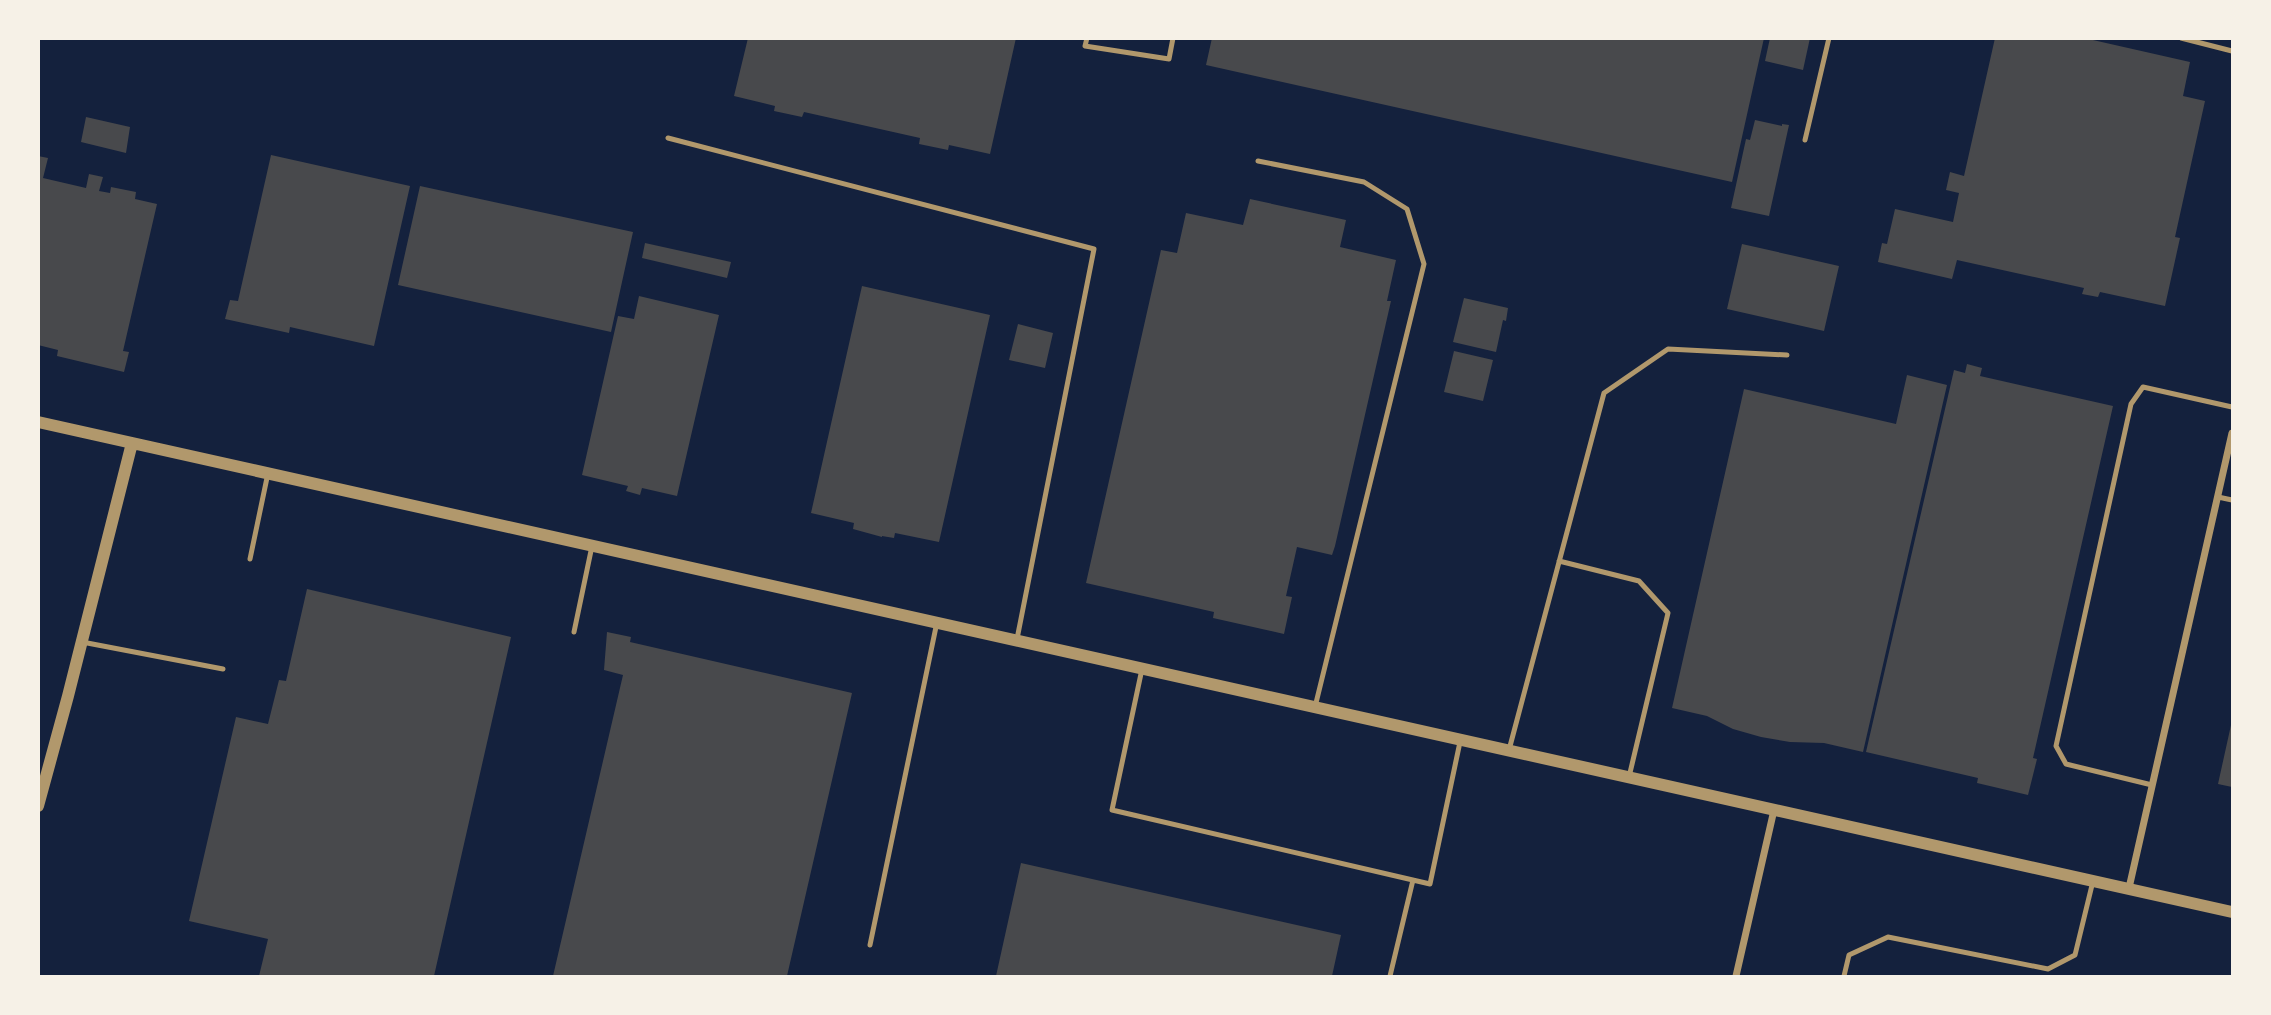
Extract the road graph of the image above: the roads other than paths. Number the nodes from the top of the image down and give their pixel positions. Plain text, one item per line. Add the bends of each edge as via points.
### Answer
1 (1087, 38) edge
2 (1173, 38) edge
3 (1829, 38) edge
4 (2181, 38) edge
5 (2232, 51) edge
6 (668, 138) dead end
7 (1805, 140) dead end
8 (1258, 162) dead end
9 (1787, 355) dead end
10 (2232, 407) edge
11 (38, 422) edge
12 (2232, 433) edge
13 (131, 443) junction
14 (268, 473) junction
15 (2218, 497) junction
16 (2232, 500) edge
17 (592, 546) junction
18 (250, 559) dead end
19 (1559, 561) junction
20 (937, 622) junction
21 (574, 632) dead end
22 (1017, 640) junction
23 (82, 642) junction
24 (1142, 668) junction
25 (223, 669) dead end
26 (1315, 707) junction
27 (1461, 740) junction
28 (1509, 750) junction
29 (1629, 777) junction
30 (2152, 785) junction
31 (38, 806) edge
32 (1774, 810) junction
33 (1413, 880) junction
34 (2093, 881) junction
35 (2129, 888) junction
36 (2232, 910) edge
37 (870, 945) dead end
38 (1390, 976) edge
39 (1736, 976) edge
40 (1844, 976) edge

1 - 2 lane via 1085,46 1168,59
3 - 7 lane
4 - 5 lane
6 - 22 lane via 1094,249
8 - 26 lane via 1364,182 1407,209 1424,264
9 - 19 lane via 1668,349 1604,393
10 - 30 lane via 2143,387 2131,404 2056,746 2066,764
11 - 13 street
12 - 15 street
13 - 14 street
13 - 23 street
14 - 17 street
14 - 18 lane
15 - 16 lane
15 - 30 street
17 - 20 street
17 - 21 lane
19 - 28 lane
19 - 29 lane via 1639,582 1668,613
20 - 22 street
20 - 37 lane
22 - 24 street
23 - 25 lane
23 - 31 street
24 - 26 street
24 - 33 lane via 1112,810
26 - 27 street
27 - 28 street
27 - 33 lane via 1430,884
28 - 29 street
29 - 32 street
30 - 35 street
32 - 34 street
32 - 39 street
33 - 38 lane
34 - 35 street
34 - 40 lane via 2075,955 2048,970 1888,937 1849,955
35 - 36 street

